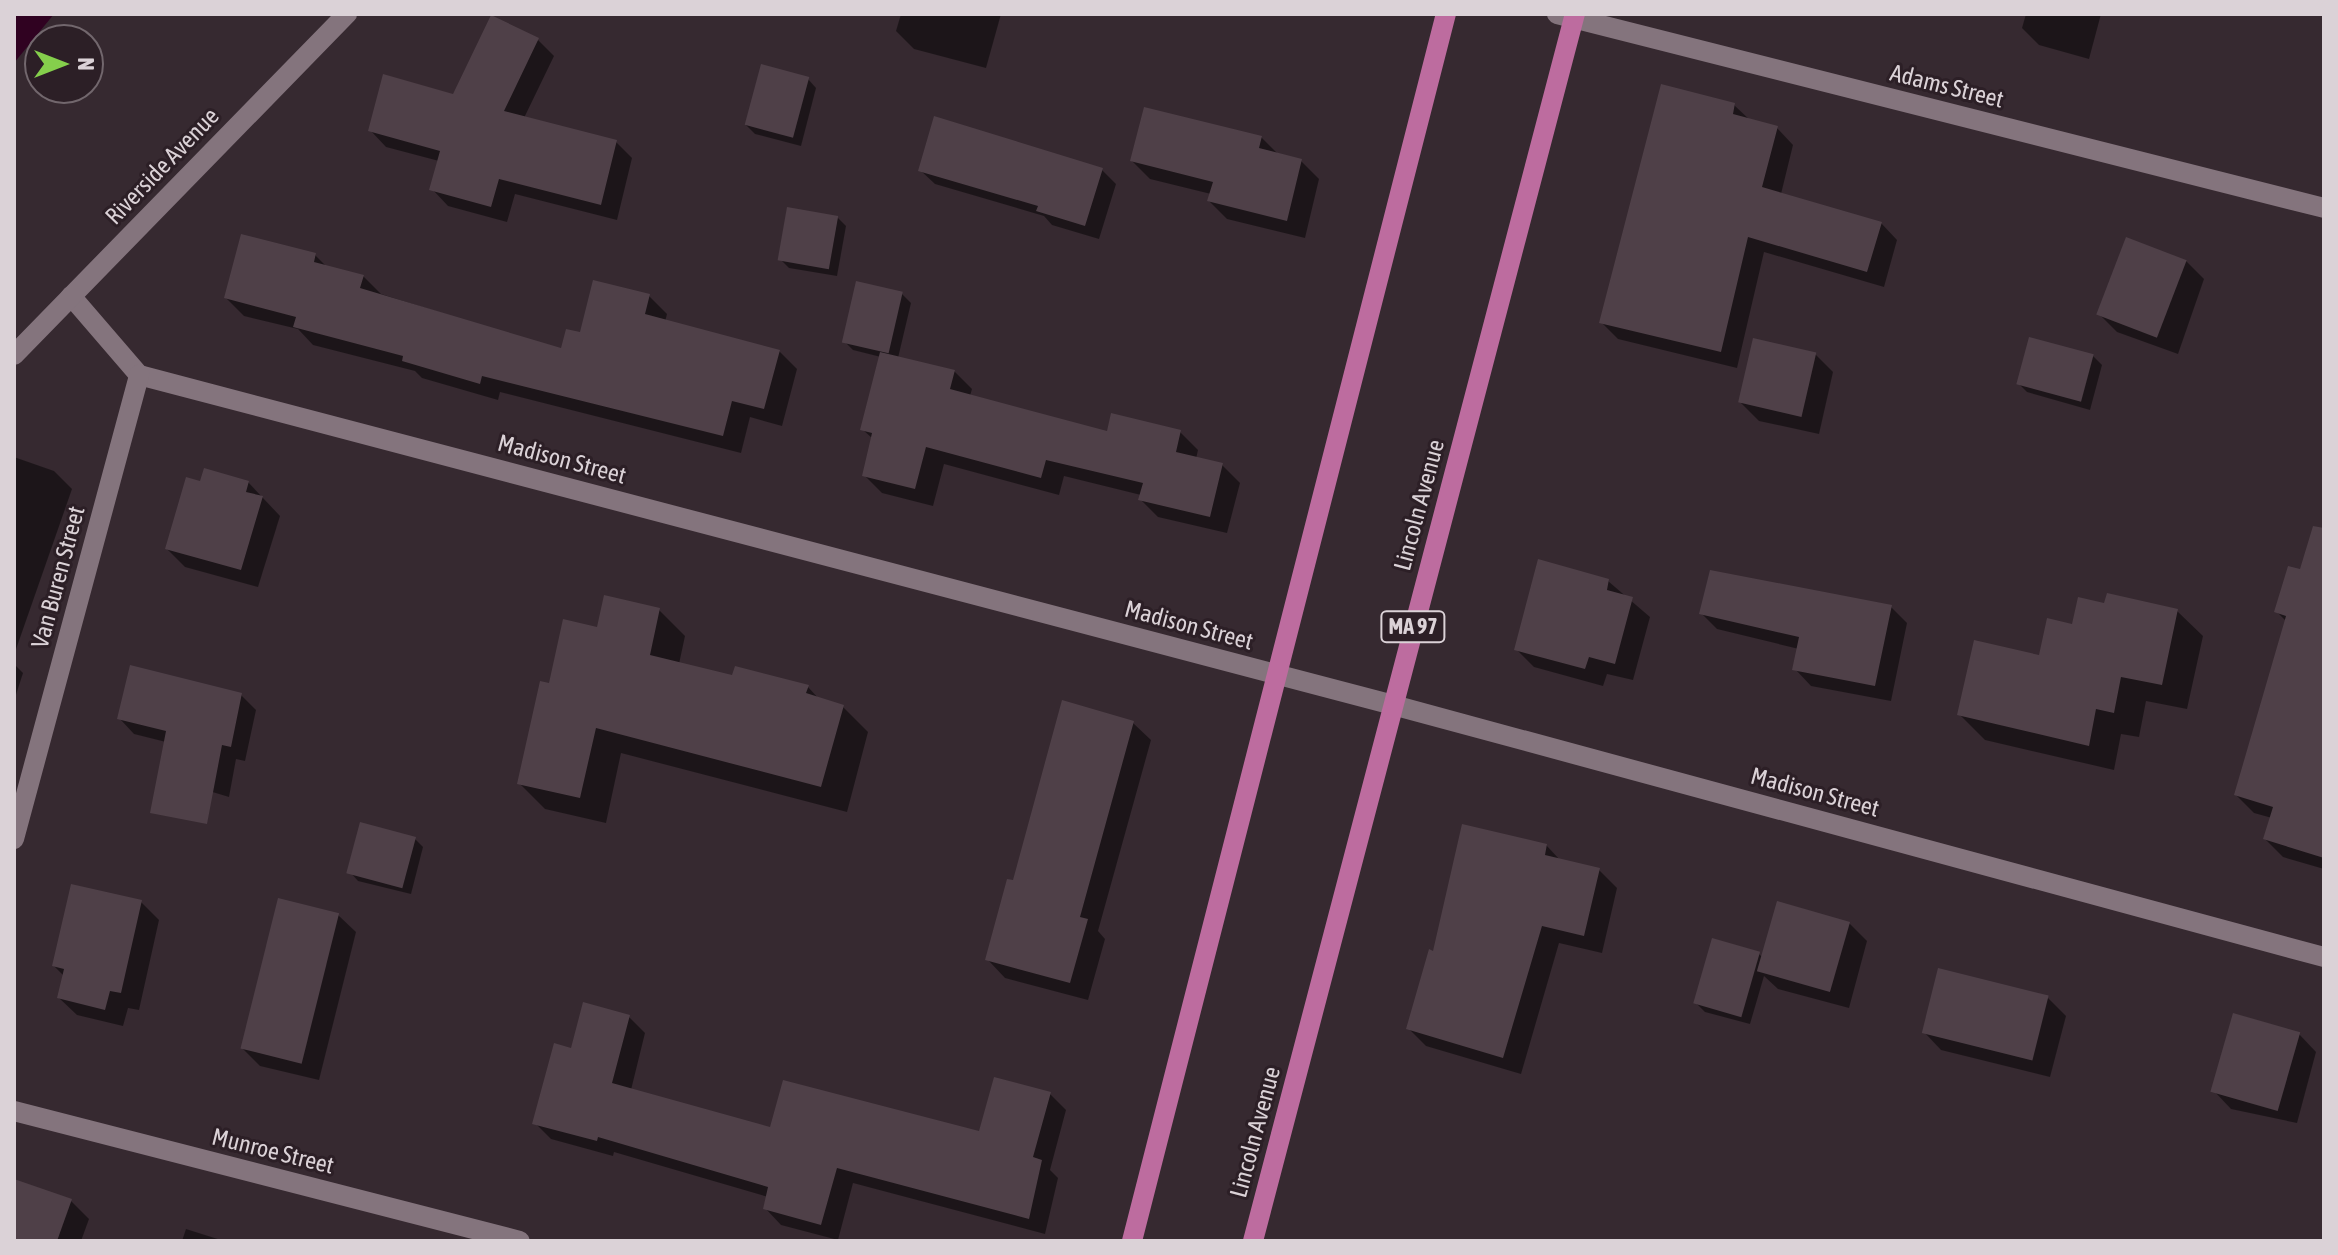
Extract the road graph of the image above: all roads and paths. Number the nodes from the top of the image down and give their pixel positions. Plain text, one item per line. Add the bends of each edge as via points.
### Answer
1 (347, 14) edge
2 (1446, 14) edge
3 (1568, 15) edge
4 (2324, 208) edge
5 (71, 296) junction
6 (14, 355) edge
7 (139, 375) junction
8 (1277, 675) junction
9 (1393, 705) junction
10 (14, 839) edge
11 (2324, 957) edge
12 (14, 1111) edge
13 (520, 1241) edge
14 (1132, 1241) edge
15 (1253, 1241) edge

1 - 5 street, Riverside Avenue
2 - 8 main road
3 - 4 street, Adams Street
3 - 9 main road, Lincoln Avenue / MA 97
5 - 6 street, Riverside Avenue
5 - 7 street
7 - 8 street, Madison Street
7 - 10 street, Van Buren Street
8 - 9 street, Madison Street
8 - 14 main road
9 - 11 street, Madison Street
9 - 15 main road, Lincoln Avenue / MA 97
12 - 13 street, Munroe Street

